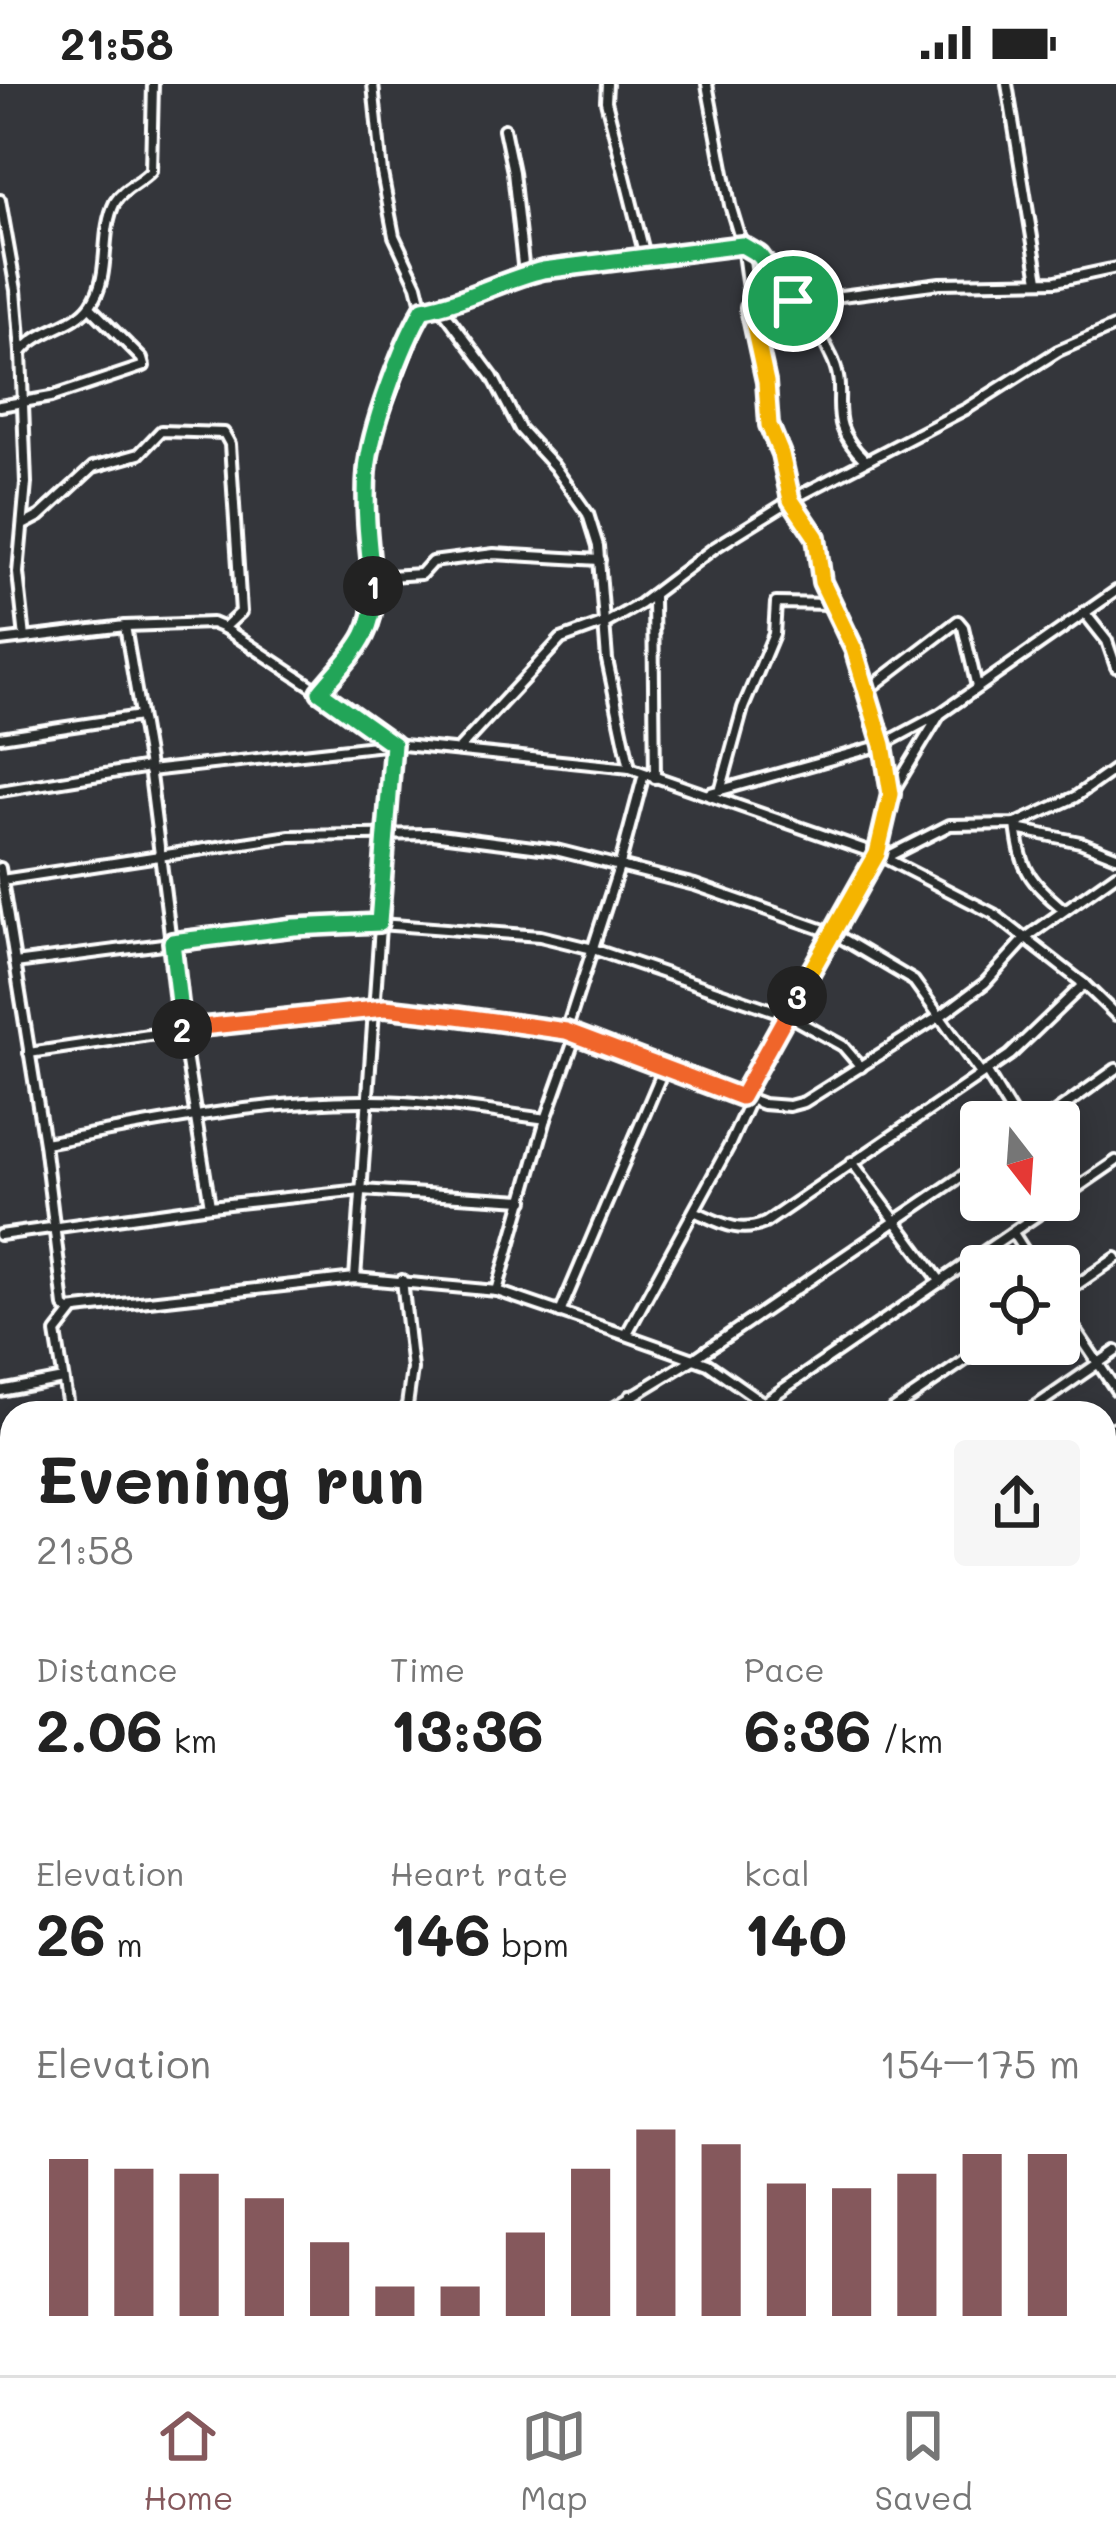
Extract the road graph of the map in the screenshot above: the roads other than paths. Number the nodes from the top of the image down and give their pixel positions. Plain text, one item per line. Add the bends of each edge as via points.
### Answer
1 (153, 84) edge
2 (373, 84) edge
3 (607, 84) edge
4 (707, 84) edge
5 (1007, 84) edge
6 (504, 129) dead end
7 (0, 200) edge
8 (3, 230) edge
9 (742, 245) junction
10 (645, 256) junction
11 (1116, 268) edge
12 (524, 274) junction
13 (1039, 280) junction
14 (793, 301) junction
15 (440, 306) junction
16 (90, 307) junction
17 (750, 308) junction
18 (423, 309) junction
19 (1116, 326) edge
20 (21, 353) junction
21 (25, 401) junction
22 (0, 406) edge
23 (865, 460) junction
24 (791, 500) junction
25 (25, 524) junction
26 (600, 560) junction
27 (372, 577) junction
28 (1116, 591) edge
29 (653, 595) junction
30 (834, 604) junction
31 (1084, 612) junction
32 (604, 622) junction
33 (125, 626) junction
34 (224, 628) junction
35 (25, 638) junction
36 (0, 641) edge
37 (1116, 667) edge
38 (977, 687) junction
39 (320, 692) junction
40 (865, 692) junction
41 (940, 714) junction
42 (140, 716) junction
43 (0, 737) edge
44 (393, 744) junction
45 (883, 745) junction
46 (458, 750) junction
47 (630, 768) junction
48 (1116, 768) edge
49 (149, 769) junction
50 (644, 774) junction
51 (655, 778) junction
52 (721, 788) junction
53 (0, 791) edge
54 (709, 794) junction
55 (891, 794) junction
56 (1017, 827) junction
57 (384, 834) junction
58 (160, 854) junction
59 (882, 856) junction
60 (1116, 856) edge
61 (620, 864) junction
62 (0, 868) edge
63 (1116, 874) edge
64 (2, 880) edge
65 (1064, 910) junction
66 (379, 923) junction
67 (833, 933) junction
68 (1027, 937) junction
69 (172, 942) junction
70 (12, 944) junction
71 (0, 945) edge
72 (593, 949) junction
73 (15, 964) junction
74 (1084, 984) junction
75 (373, 1008) junction
76 (787, 1015) junction
77 (942, 1015) junction
78 (1116, 1015) edge
79 (182, 1030) junction
80 (571, 1033) junction
81 (29, 1053) junction
82 (665, 1066) junction
83 (861, 1067) junction
84 (1116, 1069) edge
85 (984, 1073) junction
86 (746, 1098) junction
87 (367, 1100) junction
88 (1003, 1101) edge
89 (1071, 1101) edge
90 (198, 1115) junction
91 (546, 1119) junction
92 (44, 1143) junction
93 (1116, 1161) edge
94 (852, 1162) junction
95 (960, 1177) edge
96 (1080, 1182) edge
97 (361, 1190) junction
98 (524, 1200) junction
99 (209, 1206) junction
100 (694, 1211) junction
101 (896, 1220) junction
102 (1027, 1221) edge
103 (54, 1226) junction
104 (1012, 1233) junction
105 (0, 1235) edge
106 (1020, 1245) edge
107 (1116, 1258) edge
108 (355, 1278) junction
109 (402, 1280) junction
110 (941, 1282) junction
111 (1080, 1285) edge
112 (497, 1291) junction
113 (73, 1311) junction
114 (560, 1313) junction
115 (1080, 1333) edge
116 (626, 1335) junction
117 (1116, 1351) edge
118 (695, 1358) junction
119 (1099, 1362) junction
120 (960, 1364) edge
121 (63, 1379) junction
122 (0, 1390) edge
123 (1116, 1390) edge
124 (631, 1396) junction
125 (67, 1401) edge
126 (408, 1401) edge
127 (623, 1401) edge
128 (634, 1401) edge
129 (760, 1401) edge
130 (766, 1401) edge
131 (906, 1401) edge
132 (1043, 1401) edge

1 - 16 street via 151,171 115,203
2 - 18 street via 394,236
3 - 10 street
4 - 9 street
5 - 13 street
6 - 12 street
7 - 8 street
8 - 20 street
9 - 10 street
9 - 14 street
9 - 17 street
10 - 12 street
11 - 13 street
12 - 15 street
13 - 14 street
14 - 17 street
14 - 23 street via 831,354 837,414
15 - 18 street
15 - 26 street via 579,501
16 - 20 street
16 - 21 street via 144,367
17 - 24 street
18 - 27 street via 370,452
19 - 23 street
20 - 21 street
21 - 22 street
21 - 25 street
23 - 24 street
24 - 29 street
24 - 30 street via 816,537
25 - 34 street via 88,470 139,454 161,430 227,434 241,612
25 - 35 street via 18,573
26 - 27 street via 494,554 432,562 421,574
26 - 32 street
27 - 39 street via 367,634
28 - 31 street
29 - 32 street
29 - 51 street
30 - 40 street
30 - 52 street via 776,603 774,634
31 - 37 street
31 - 38 street
32 - 46 street via 557,642
32 - 47 street
33 - 34 street
33 - 35 street
33 - 42 street
34 - 39 street
35 - 36 street
38 - 40 street via 958,621
38 - 41 street
39 - 44 street
40 - 45 street
41 - 45 street
41 - 55 street
42 - 43 street
42 - 49 street
44 - 46 street
44 - 49 street
44 - 57 street
45 - 52 street
45 - 55 street
46 - 47 street
47 - 50 street
48 - 56 street
49 - 53 street
49 - 58 street
50 - 51 street
50 - 61 street
51 - 54 street
52 - 54 street
54 - 59 street
55 - 59 street
56 - 59 street via 950,825
56 - 60 street
56 - 65 street via 1023,868
57 - 58 street via 290,836
57 - 61 street via 506,842
57 - 66 street
58 - 64 street
58 - 69 street
59 - 67 street
59 - 68 street
61 - 67 street
61 - 72 street
62 - 64 street
63 - 65 street
64 - 70 street
65 - 68 street
66 - 69 street
66 - 72 street via 520,934
66 - 75 street
67 - 76 street
67 - 77 street via 914,981
68 - 74 street
68 - 77 street
69 - 73 street
69 - 79 street
70 - 71 street
70 - 73 street
72 - 76 street
72 - 80 street
73 - 81 street
74 - 78 street
74 - 85 street
75 - 79 street
75 - 80 street
75 - 87 street
76 - 83 street via 842,1046
76 - 86 street
77 - 83 street
77 - 85 street
79 - 81 street
79 - 90 street
80 - 82 street
80 - 91 street
81 - 92 street
82 - 86 street
82 - 114 street
83 - 86 street via 804,1102
84 - 89 street
85 - 88 street
85 - 94 street
86 - 100 street
87 - 90 street
87 - 91 street
87 - 97 street
90 - 92 street
90 - 99 street
91 - 98 street
92 - 103 street
93 - 96 street
94 - 100 street via 750,1231
94 - 101 street
95 - 101 street
97 - 98 street
97 - 99 street
97 - 108 street
98 - 112 street
99 - 103 street
100 - 116 street
101 - 110 street
101 - 118 street
102 - 104 street
103 - 105 street
103 - 113 street via 64,1306
104 - 106 street
104 - 110 street
107 - 111 street
108 - 109 street
108 - 113 street
109 - 112 street
109 - 126 street
110 - 130 street
112 - 114 street
113 - 121 street via 56,1333
114 - 116 street
115 - 119 street
116 - 118 street
117 - 119 street
118 - 124 street
118 - 129 street
119 - 123 street
119 - 132 street
120 - 131 street
121 - 122 street
121 - 125 street
124 - 127 street
124 - 128 street

